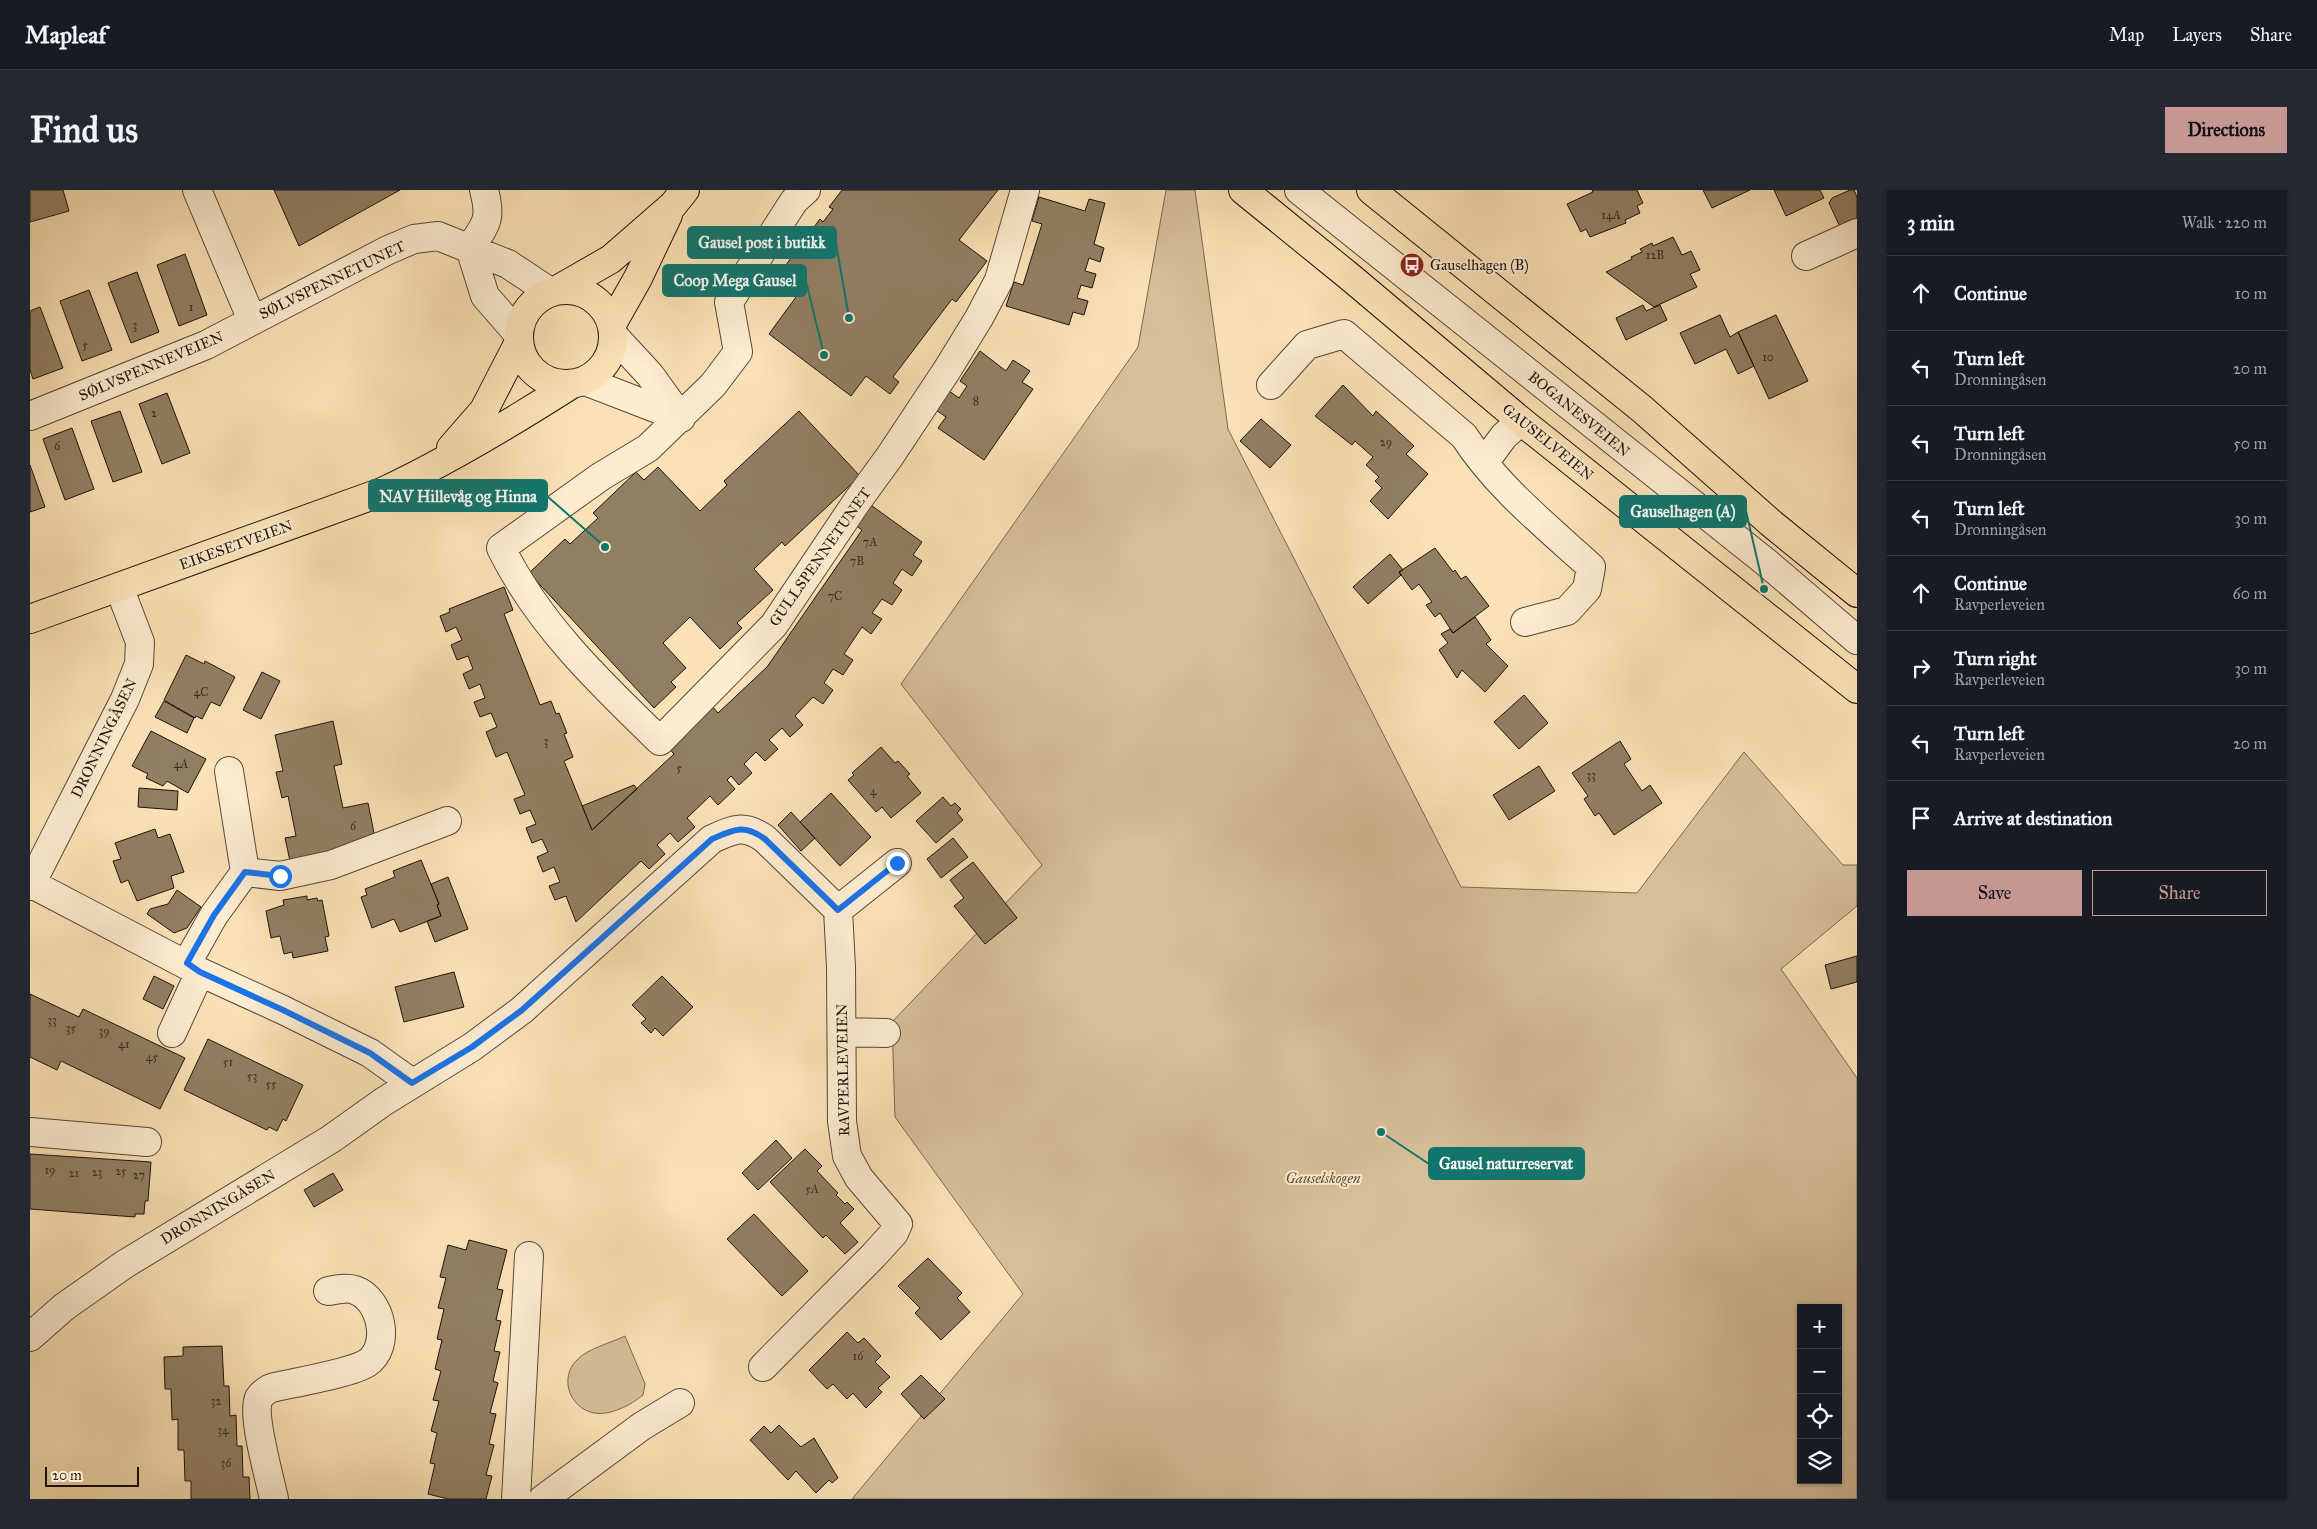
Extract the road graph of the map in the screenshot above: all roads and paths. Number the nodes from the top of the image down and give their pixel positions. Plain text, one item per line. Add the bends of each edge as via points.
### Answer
1 (198, 190) edge
2 (484, 190) edge
3 (806, 190) edge
4 (1025, 190) edge
5 (1243, 190) edge
6 (1299, 190) edge
7 (1371, 190) edge
8 (679, 197) edge
9 (1857, 233) edge
10 (470, 248) junction
11 (1806, 256) dead end
12 (553, 291) junction
13 (252, 320) junction
14 (613, 330) junction
15 (519, 338) junction
16 (578, 382) junction
17 (1271, 385) dead end
18 (30, 416) edge
19 (681, 418) junction
20 (1520, 421) junction
21 (438, 462) junction
22 (1484, 463) junction
23 (119, 587) junction
24 (1857, 593) edge
25 (30, 619) edge
26 (1525, 622) dead end
27 (1857, 640) edge
28 (1857, 689) edge
29 (229, 771) dead end
30 (447, 821) dead end
31 (897, 863) dead end
32 (245, 872) junction
33 (31, 885) edge
34 (838, 910) junction
35 (194, 968) junction
36 (842, 1032) junction
37 (172, 1033) dead end
38 (886, 1033) dead end
39 (412, 1083) junction
40 (30, 1132) edge
41 (147, 1142) dead end
42 (529, 1256) dead end
43 (328, 1291) dead end
44 (30, 1336) edge
45 (763, 1367) dead end
46 (680, 1404) dead end
47 (274, 1499) edge
48 (516, 1499) edge
49 (543, 1499) edge

1 - 13 street
2 - 10 street via 488,223
3 - 19 street, GULLSPENNETUNET via 794,201 729,302 738,352 713,385
4 - 19 street, GULLSPENNETUNET via 999,280 948,370 774,625 660,741 579,661 516,578 501,548 600,477 648,448
5 - 20 main road, GAUSELVEIEN
6 - 27 street, BOGANESVEIEN via 1767,563
7 - 24 main road via 1642,409 1772,524
8 - 12 main road via 611,259
8 - 14 main road
9 - 11 street
10 - 12 street, SØLVSPENNETUNET via 508,264
10 - 13 street, SØLVSPENNETUNET via 438,236 414,239
10 - 15 street via 485,296
12 - 14 main road via 575,290 591,296 604,308
12 - 15 main road via 534,302 523,317
13 - 18 street, SØLVSPENNEVEIEN via 174,359
14 - 16 main road via 611,354 600,370
14 - 19 street
15 - 16 main road via 524,360 537,374 554,383
15 - 21 main road, EIKESETVEIEN via 484,410
16 - 19 street
16 - 21 main road, EIKESETVEIEN
17 - 22 street via 1307,345 1344,334 1464,436
20 - 22 street
20 - 28 main road, GAUSELVEIEN
21 - 23 main road, EIKESETVEIEN via 382,492
22 - 26 street via 1503,486 1591,567 1587,589 1566,611
23 - 25 main road, EIKESETVEIEN
23 - 33 street, DRONNINGÅSEN via 140,642 139,664 125,699
29 - 32 street
30 - 32 street via 331,865 280,876
31 - 34 street
32 - 35 street via 214,915
33 - 35 street, DRONNINGÅSEN
34 - 36 street, RAVPERLEVEIEN
34 - 39 street, DRONNINGÅSEN via 765,839 752,830 731,830 712,839 522,1010 472,1047
35 - 37 street
35 - 39 street, DRONNINGÅSEN via 370,1053
36 - 38 street
36 - 45 street, RAVPERLEVEIEN via 842,1120 846,1156 859,1178 898,1224 894,1234 874,1256
39 - 44 street, DRONNINGÅSEN via 331,1139 125,1264 64,1307
40 - 41 street
42 - 48 street
43 - 47 street via 354,1289 370,1300 379,1318 381,1334 378,1349 367,1363 263,1392 258,1400 257,1417
46 - 49 street via 642,1426

